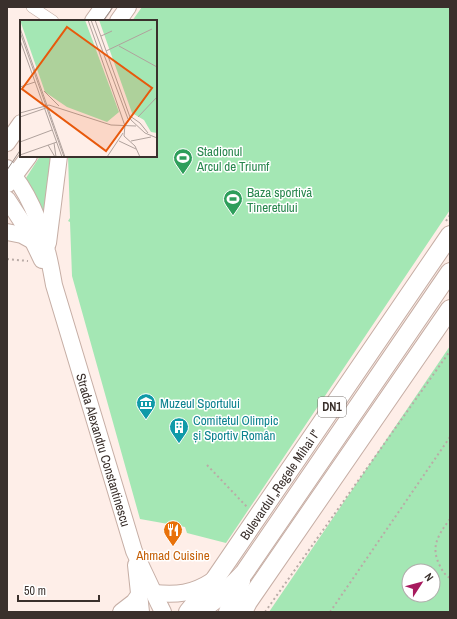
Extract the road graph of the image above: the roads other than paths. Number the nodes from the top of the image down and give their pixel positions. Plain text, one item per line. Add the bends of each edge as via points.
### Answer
1 (32, 7) edge
2 (103, 7) edge
3 (128, 7) edge
4 (52, 20) edge
5 (94, 20) edge
6 (119, 20) edge
7 (20, 124) edge
8 (7, 143) edge
9 (28, 157) edge
10 (59, 157) edge
11 (9, 176) edge
12 (7, 199) edge
13 (7, 232) edge
14 (450, 235) edge
15 (33, 241) junction
16 (45, 257) junction
17 (450, 272) edge
18 (450, 309) edge
19 (244, 573) junction
20 (215, 579) junction
21 (146, 594) junction
22 (246, 607) edge
23 (121, 612) edge
24 (141, 612) edge
25 (163, 612) edge
26 (188, 612) edge
27 (196, 612) edge
28 (228, 612) edge

1 - 4 street
2 - 5 main road
3 - 6 main road
7 - 8 main road
9 - 11 main road
10 - 16 main road
11 - 16 main road, Strada Alexandru Constantinescu via 22,189 41,229
12 - 15 main road, Strada Alexandru Constantinescu
13 - 15 main road via 22,235
14 - 20 main road, Bulevardul „Regele Mihai I” / DN1
15 - 16 main road, Strada Alexandru Constantinescu
16 - 21 main road, Strada Alexandru Constantinescu
17 - 19 main road, Bulevardul „Regele Mihai I” / DN1
18 - 22 main road
19 - 27 main road, Bulevardul „Regele Mihai I” / DN1 via 214,601
19 - 28 main road, Bulevardul „Regele Mihai I” / DN1
20 - 21 main road via 189,592
20 - 26 main road, Bulevardul „Regele Mihai I” / DN1
21 - 23 main road
21 - 24 main road
21 - 25 main road, Strada Alexandru Constantinescu

